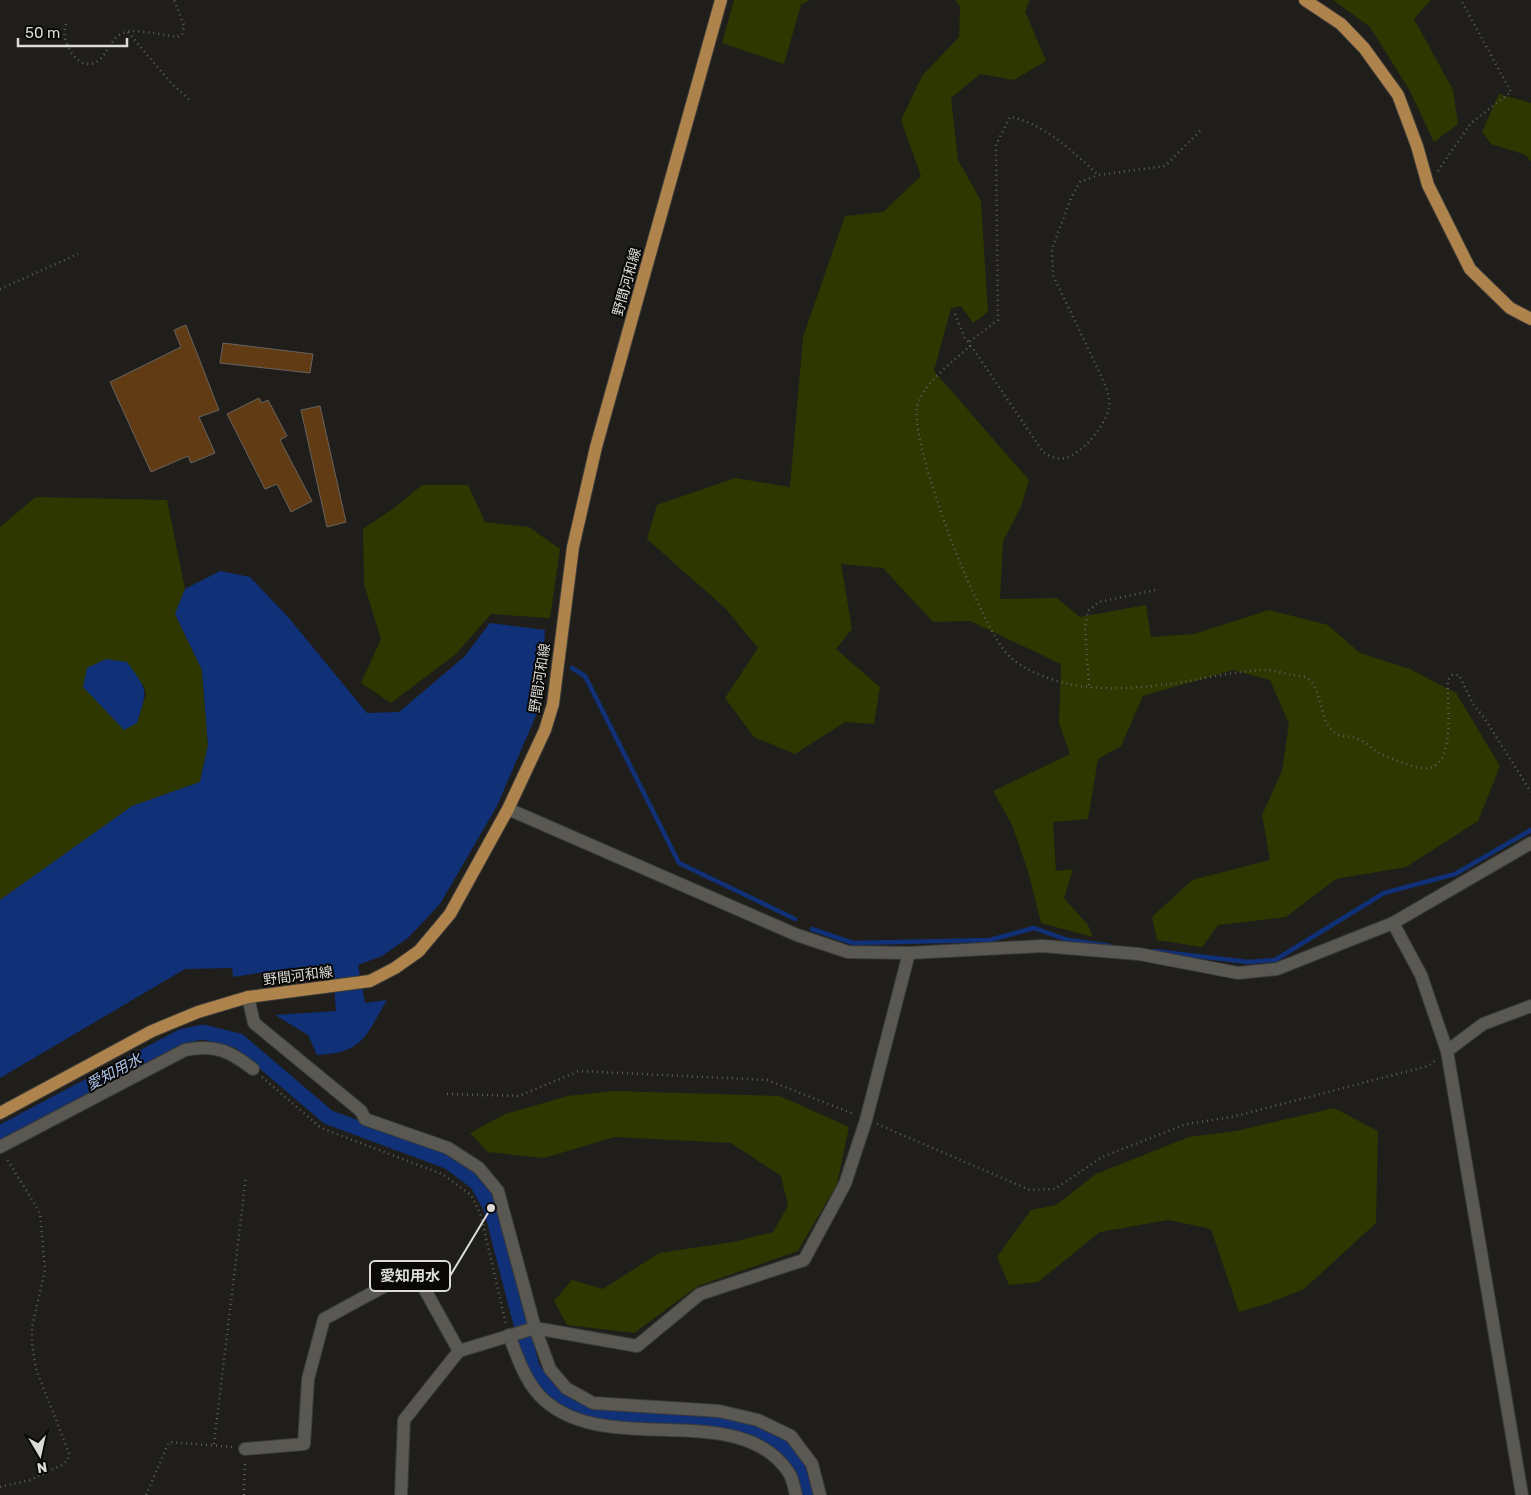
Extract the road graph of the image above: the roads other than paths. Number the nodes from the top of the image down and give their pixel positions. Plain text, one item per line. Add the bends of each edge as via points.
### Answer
1 (722, 0) edge
2 (1305, 0) edge
3 (1531, 319) edge
4 (508, 809) junction
5 (1531, 843) edge
6 (1393, 922) junction
7 (910, 953) junction
8 (248, 997) junction
9 (1531, 1006) edge
10 (1447, 1051) junction
11 (253, 1069) road end
12 (0, 1114) edge
13 (2, 1152) edge
14 (536, 1328) junction
15 (509, 1335) junction
16 (459, 1351) junction
17 (245, 1449) road end
18 (401, 1495) edge
19 (796, 1495) edge
20 (820, 1495) edge
21 (1522, 1495) edge

1 - 4 main road, 野間河和線 via 572,546 553,704 545,730
2 - 3 main road via 1341,24 1364,48 1398,95 1428,185 1470,269 1510,308
4 - 7 street via 797,935 848,952
4 - 8 main road, 野間河和線 via 450,914 419,951 370,981
5 - 6 street
6 - 7 street via 1277,969 1238,973 1139,954 1043,946
6 - 10 street via 1421,974
7 - 14 street via 866,1120 845,1184 804,1260 700,1294 637,1346
8 - 12 main road, 野間河和線 via 198,1012 152,1031
8 - 14 street via 254,1023 361,1111 365,1118 448,1148 479,1168 498,1191
9 - 10 street via 1484,1024
10 - 21 street
11 - 13 street via 234,1054 204,1046 185,1050
14 - 15 street
14 - 20 street via 550,1369 566,1388 593,1403 719,1411 758,1420 791,1436 812,1464
15 - 16 street
15 - 19 street via 525,1375 540,1396 566,1415 591,1424 748,1439 770,1451 790,1474
16 - 17 street via 424,1288 411,1276 394,1281 324,1319 308,1379 304,1444
16 - 18 street via 404,1420

